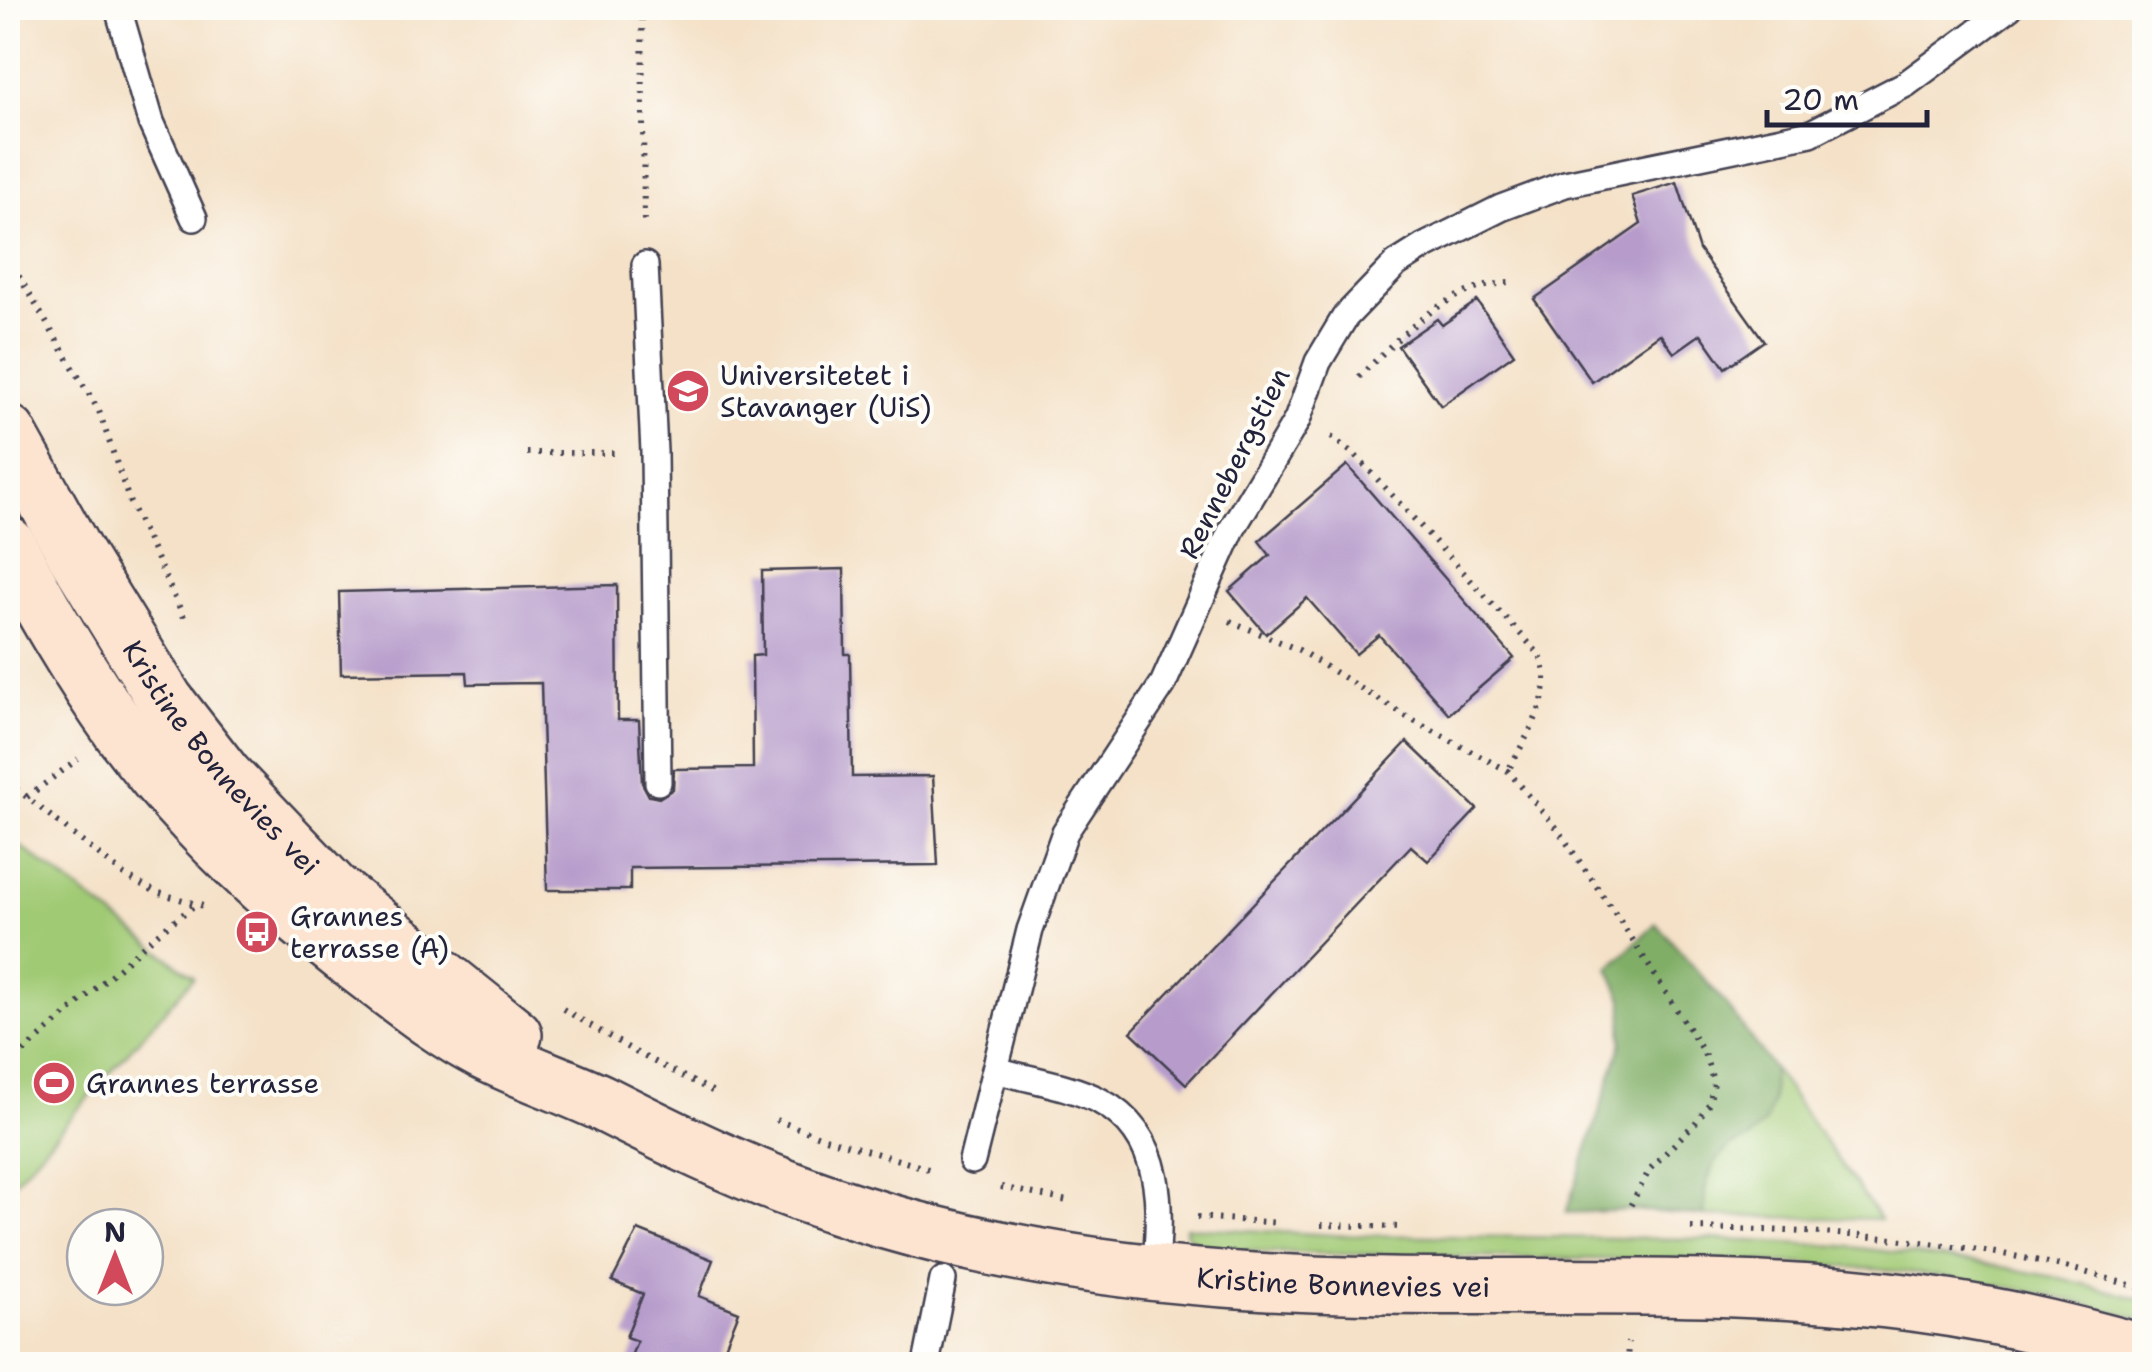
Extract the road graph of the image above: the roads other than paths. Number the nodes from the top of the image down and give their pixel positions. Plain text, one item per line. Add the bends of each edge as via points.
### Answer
1 (118, 8) edge
2 (2009, 8) edge
3 (194, 218) dead end
4 (644, 265) road end
5 (8, 433) edge
6 (8, 545) edge
7 (658, 782) dead end
8 (996, 1070) junction
9 (594, 1100) junction
10 (978, 1172) road end
11 (1155, 1274) junction
12 (943, 1280) dead end
13 (2136, 1353) edge
14 (926, 1364) edge

1 - 3 lane via 150,122
2 - 8 lane, Rennebergstien via 1906,84 1811,132 1565,184 1501,208 1396,264 1337,328 1297,420 1232,529 1162,684 1066,832 1030,930
4 - 7 lane
5 - 9 main road, Kristine Bonnevies vei via 165,700 224,776 346,900
6 - 9 main road, Kristine Bonnevies vei via 120,730 183,807 259,883 448,1030
8 - 10 lane, Rennebergstien
8 - 11 lane via 1102,1102 1138,1134 1158,1182
9 - 11 main road, Kristine Bonnevies vei via 741,1169 886,1221 1037,1257
11 - 13 main road, Kristine Bonnevies vei via 1258,1282 1778,1291 1918,1304
12 - 14 lane

